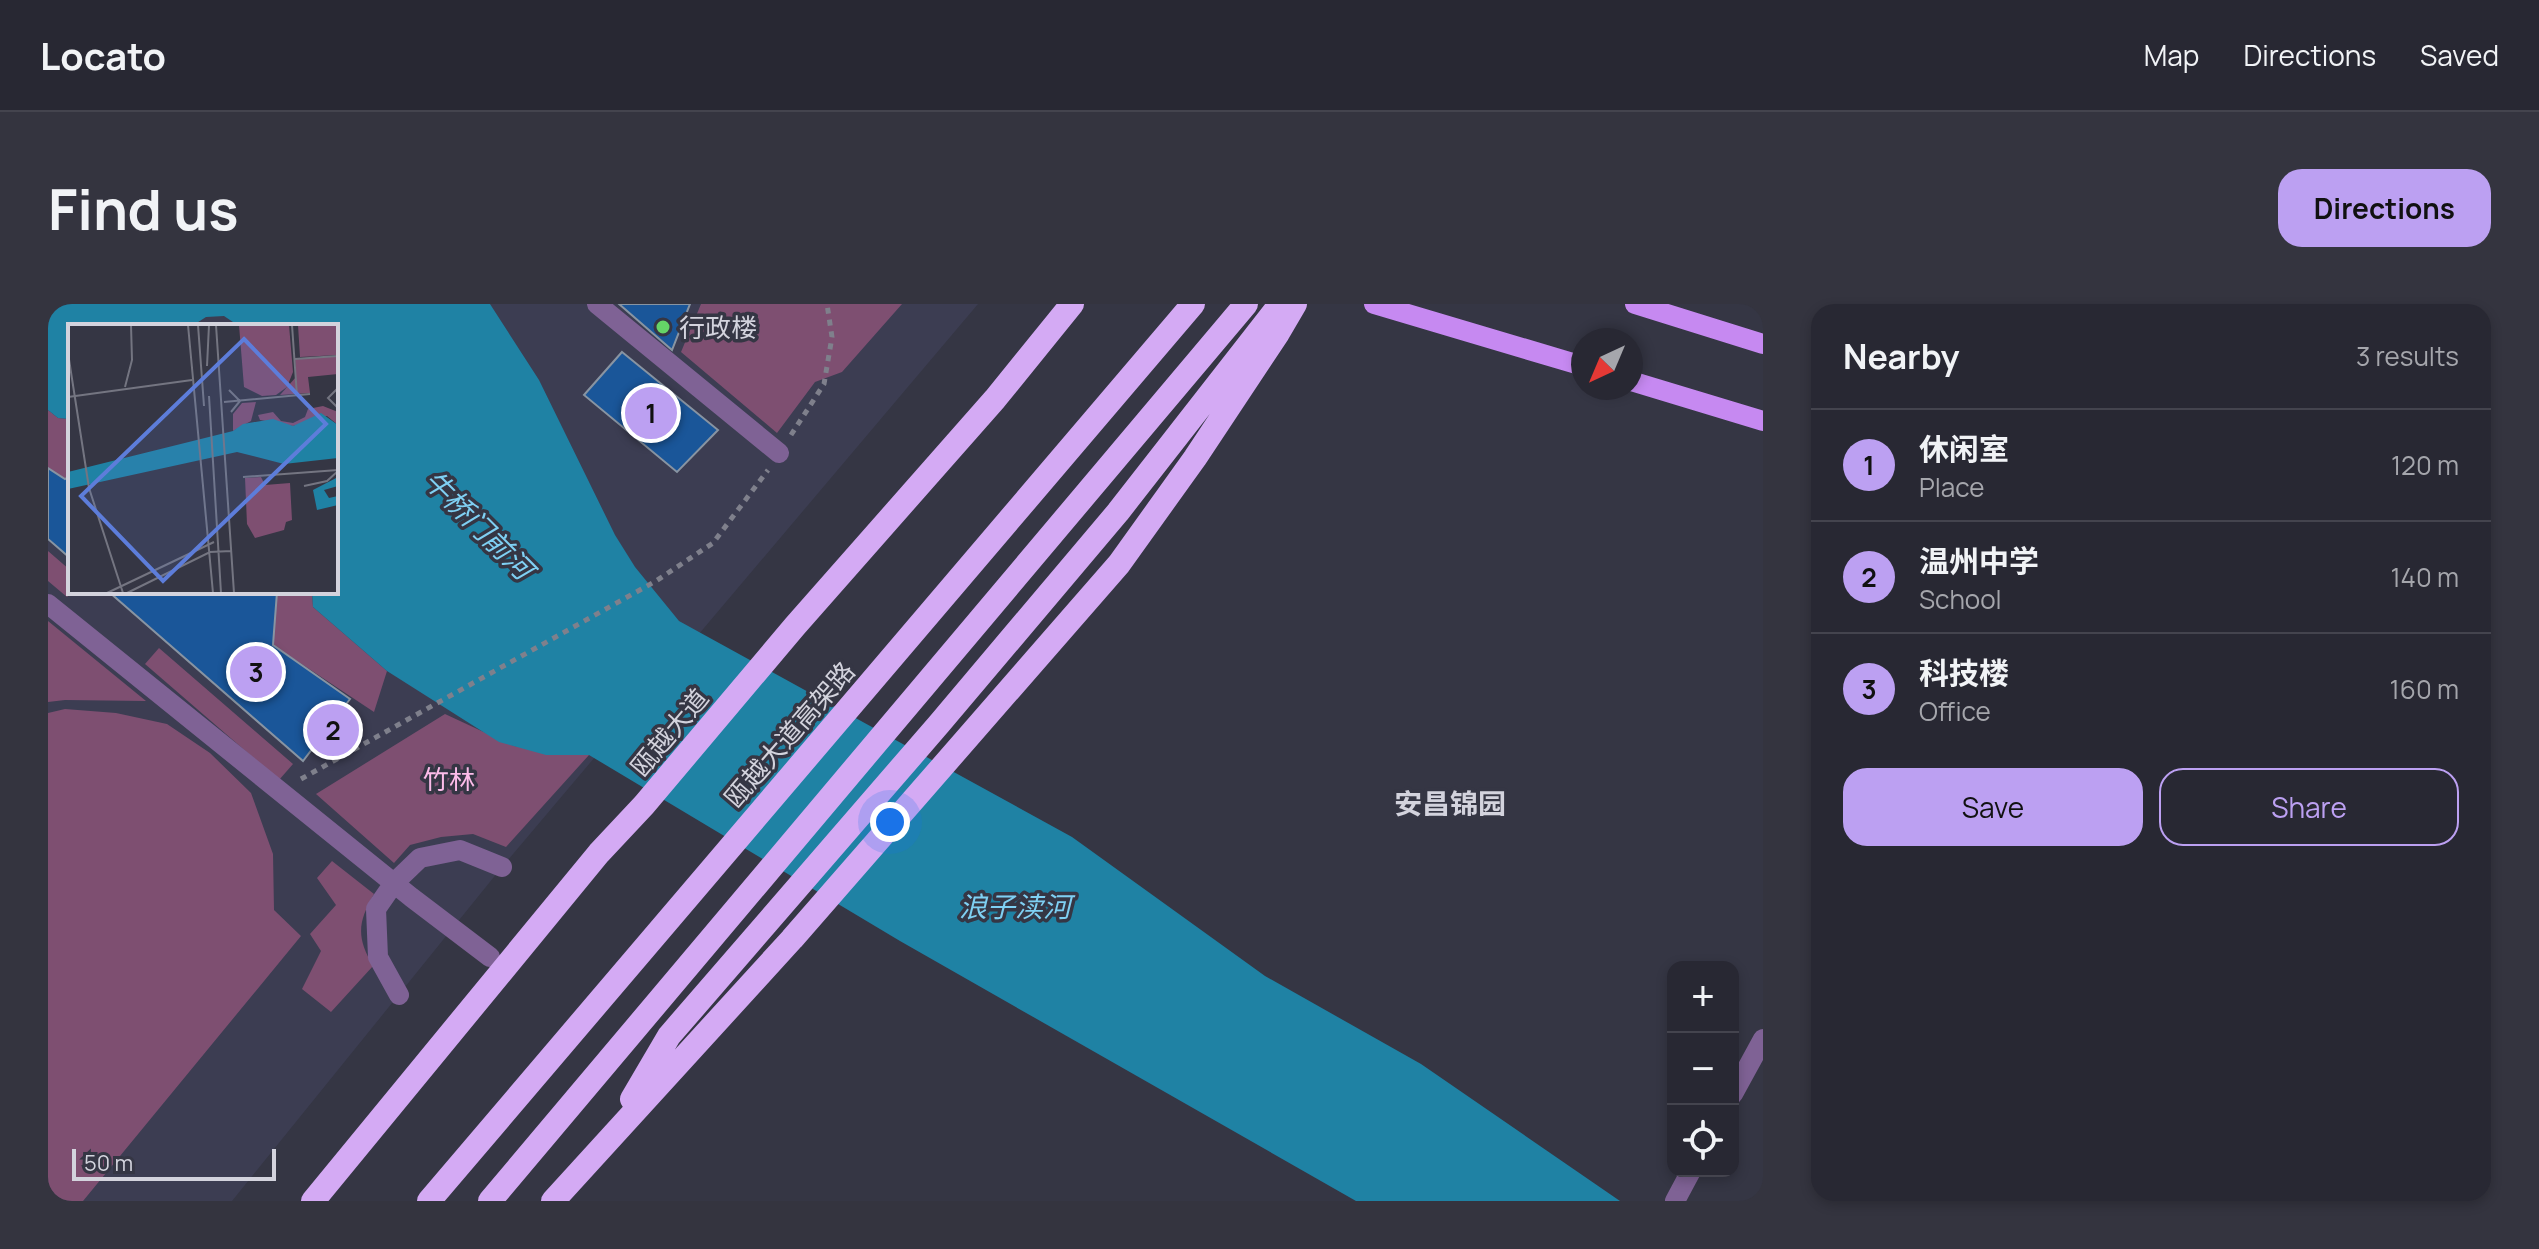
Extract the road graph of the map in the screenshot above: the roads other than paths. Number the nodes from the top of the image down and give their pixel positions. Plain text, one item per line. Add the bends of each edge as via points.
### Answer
1 (597, 304) edge
2 (1072, 304) edge
3 (1193, 304) edge
4 (1246, 304) edge
5 (1281, 304) edge
6 (1295, 304) edge
7 (1374, 304) edge
8 (1635, 304) edge
9 (1763, 344) edge
10 (1571, 362) edge
11 (1643, 385) edge
12 (1763, 421) edge
13 (779, 453) dead end
14 (51, 611) edge
15 (502, 867) dead end
16 (394, 883) junction
17 (490, 957) dead end
18 (399, 995) dead end
19 (1763, 1039) edge
20 (1739, 1083) edge
21 (1688, 1177) edge
22 (313, 1201) edge
23 (429, 1201) edge
24 (490, 1201) edge
25 (553, 1201) edge
26 (572, 1201) edge
27 (1675, 1201) edge

1 - 13 street
2 - 22 highway, 瓯越大道 via 599,853
3 - 23 highway, 瓯越大道高架路
4 - 24 highway
5 - 26 highway via 1118,512 669,1036
6 - 25 highway via 1119,564 792,939
7 - 10 main road
8 - 9 main road
11 - 12 main road
14 - 16 street
15 - 16 street via 460,850 420,858
16 - 17 street
16 - 18 street via 376,909 378,957
19 - 20 street
21 - 27 street

